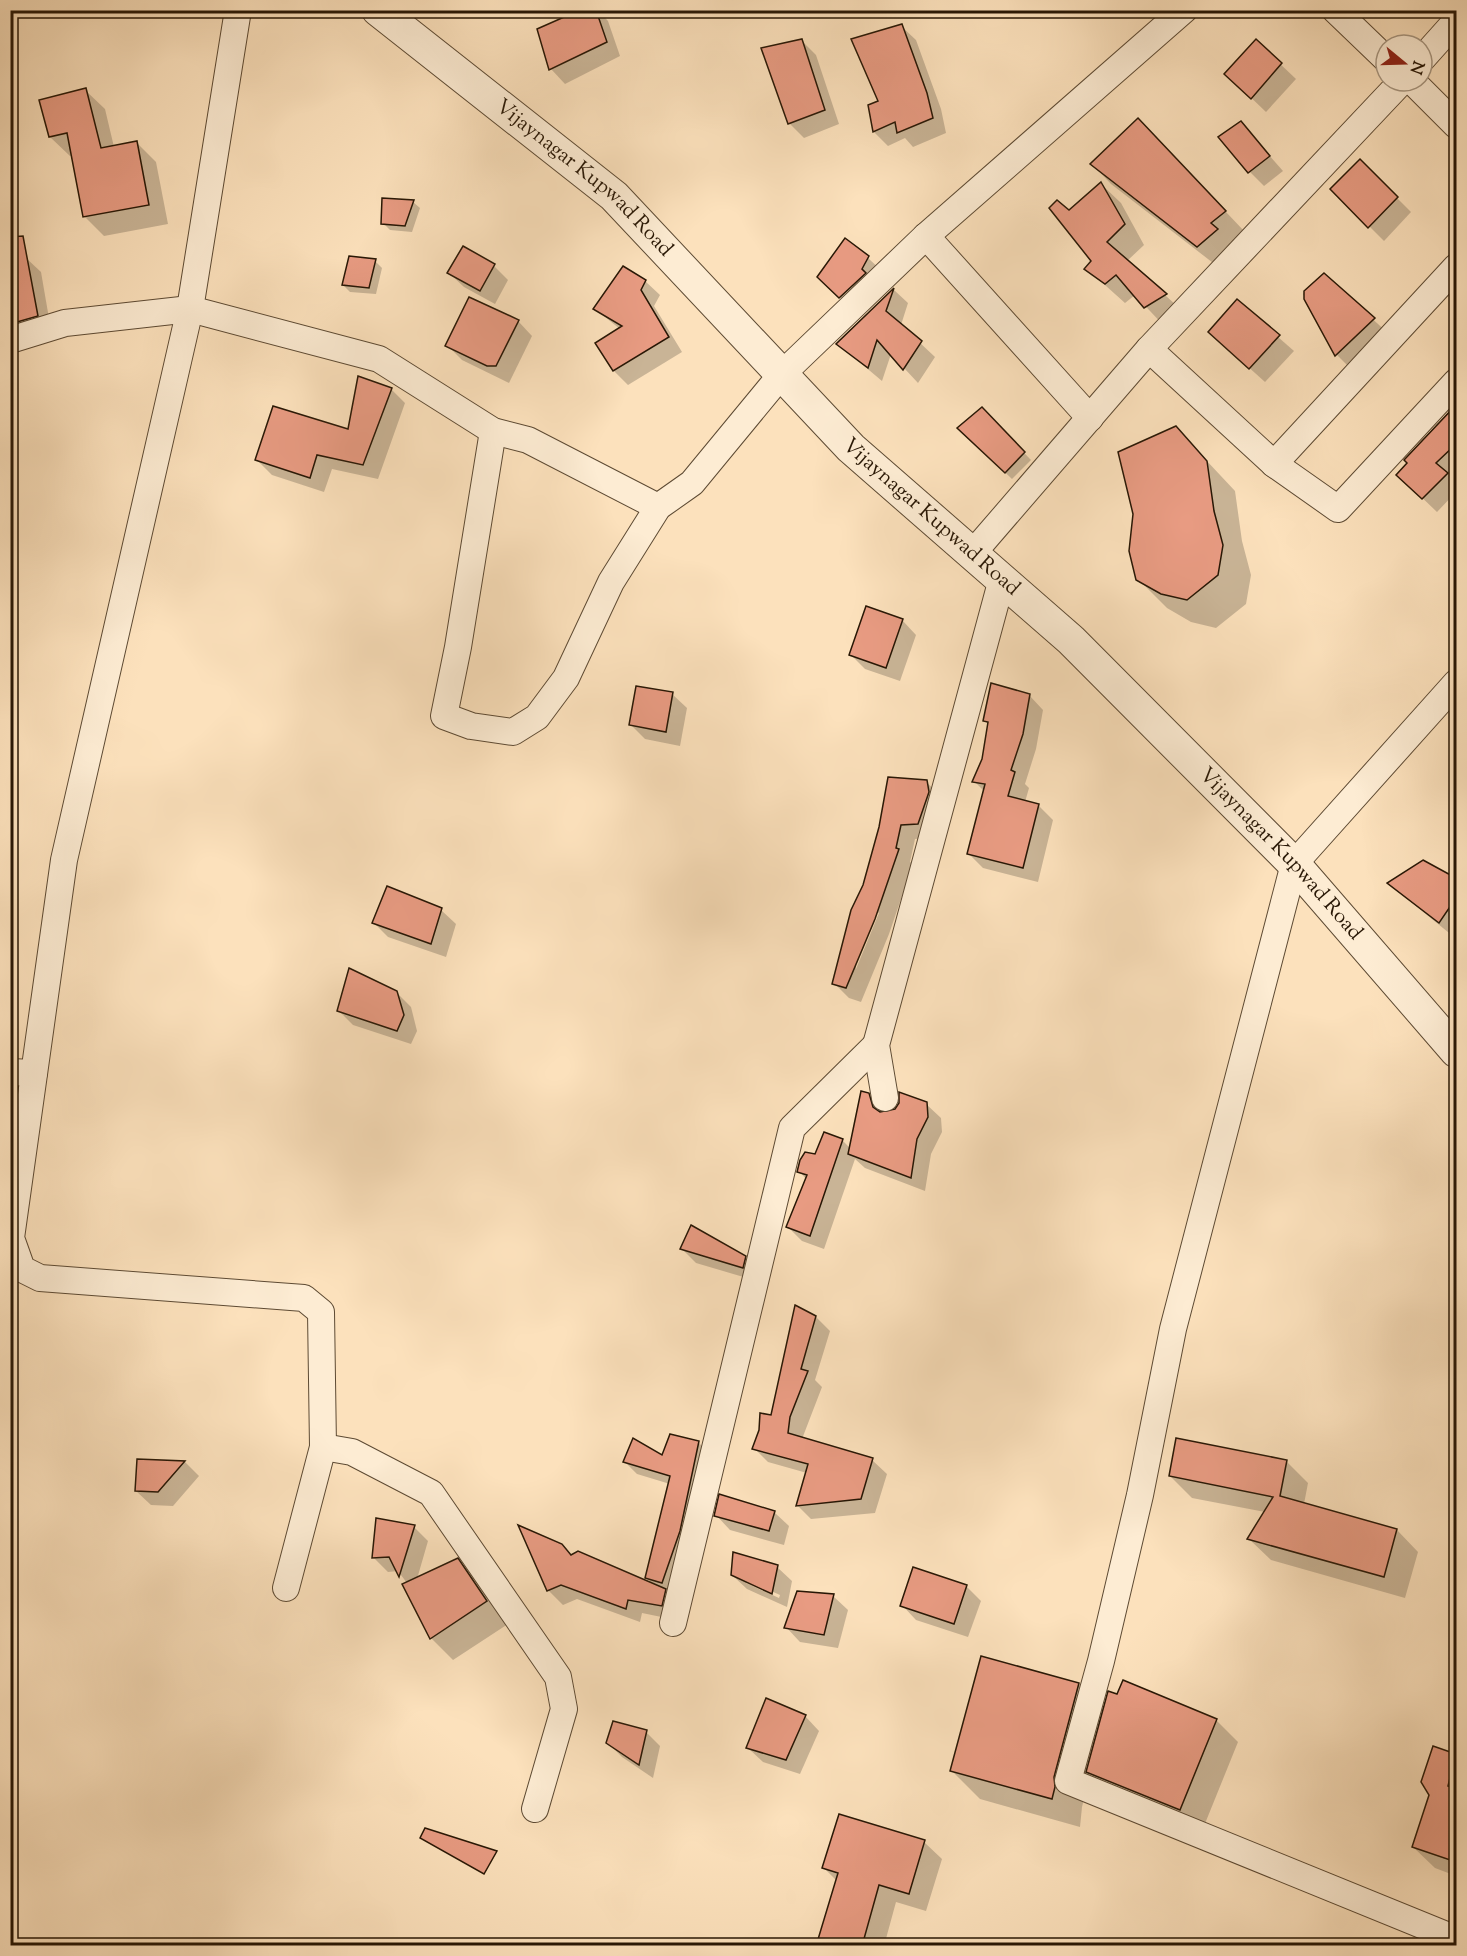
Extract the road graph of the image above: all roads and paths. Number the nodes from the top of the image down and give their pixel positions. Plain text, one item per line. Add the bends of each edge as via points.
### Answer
1 (238, 10) edge
2 (378, 10) edge
3 (1184, 10) edge
4 (1335, 10) edge
5 (1456, 21) edge
6 (1434, 46) edge
7 (1374, 47) edge
8 (1391, 93) edge
9 (1424, 93) edge
10 (1456, 125) edge
11 (926, 236) junction
12 (1456, 267) edge
13 (190, 309) junction
14 (10, 340) edge
15 (1149, 349) junction
16 (781, 375) junction
17 (1456, 382) edge
18 (1090, 418) junction
19 (493, 431) junction
20 (1274, 464) junction
21 (658, 507) junction
22 (972, 554) junction
23 (1002, 579) junction
24 (1456, 683) edge
25 (1294, 864) junction
26 (876, 1045) junction
27 (1456, 1051) edge
28 (22, 1072) edge
29 (885, 1098) dead end
30 (324, 1447) junction
31 (286, 1588) dead end
32 (673, 1623) dead end
33 (535, 1809) dead end
34 (1456, 1939) edge

1 - 13 street
2 - 16 street, Vijaynagar Kupwad Road via 614,196
3 - 11 street
4 - 7 street
5 - 6 street
8 - 15 street
9 - 10 street
11 - 16 street
11 - 18 street
12 - 20 street
13 - 14 street via 65,323
13 - 19 street via 379,358
13 - 28 street via 64,860
15 - 18 street
15 - 20 street
16 - 21 street via 692,483
16 - 22 street, Vijaynagar Kupwad Road via 851,448
17 - 20 street via 1338,509
18 - 22 street
19 - 21 street via 528,440
19 - 21 street via 444,716 471,726 513,732 537,717 566,678 611,582
22 - 23 street, Vijaynagar Kupwad Road
23 - 25 street, Vijaynagar Kupwad Road via 1071,640
23 - 26 street
24 - 25 street
25 - 27 street, Vijaynagar Kupwad Road
25 - 34 street via 1173,1329 1101,1662 1068,1781
26 - 29 street
26 - 32 street via 792,1128
28 - 30 street via 11,1238 22,1269 40,1278 304,1298 321,1312
30 - 31 street
30 - 33 street via 352,1452 431,1493 558,1677 564,1709

